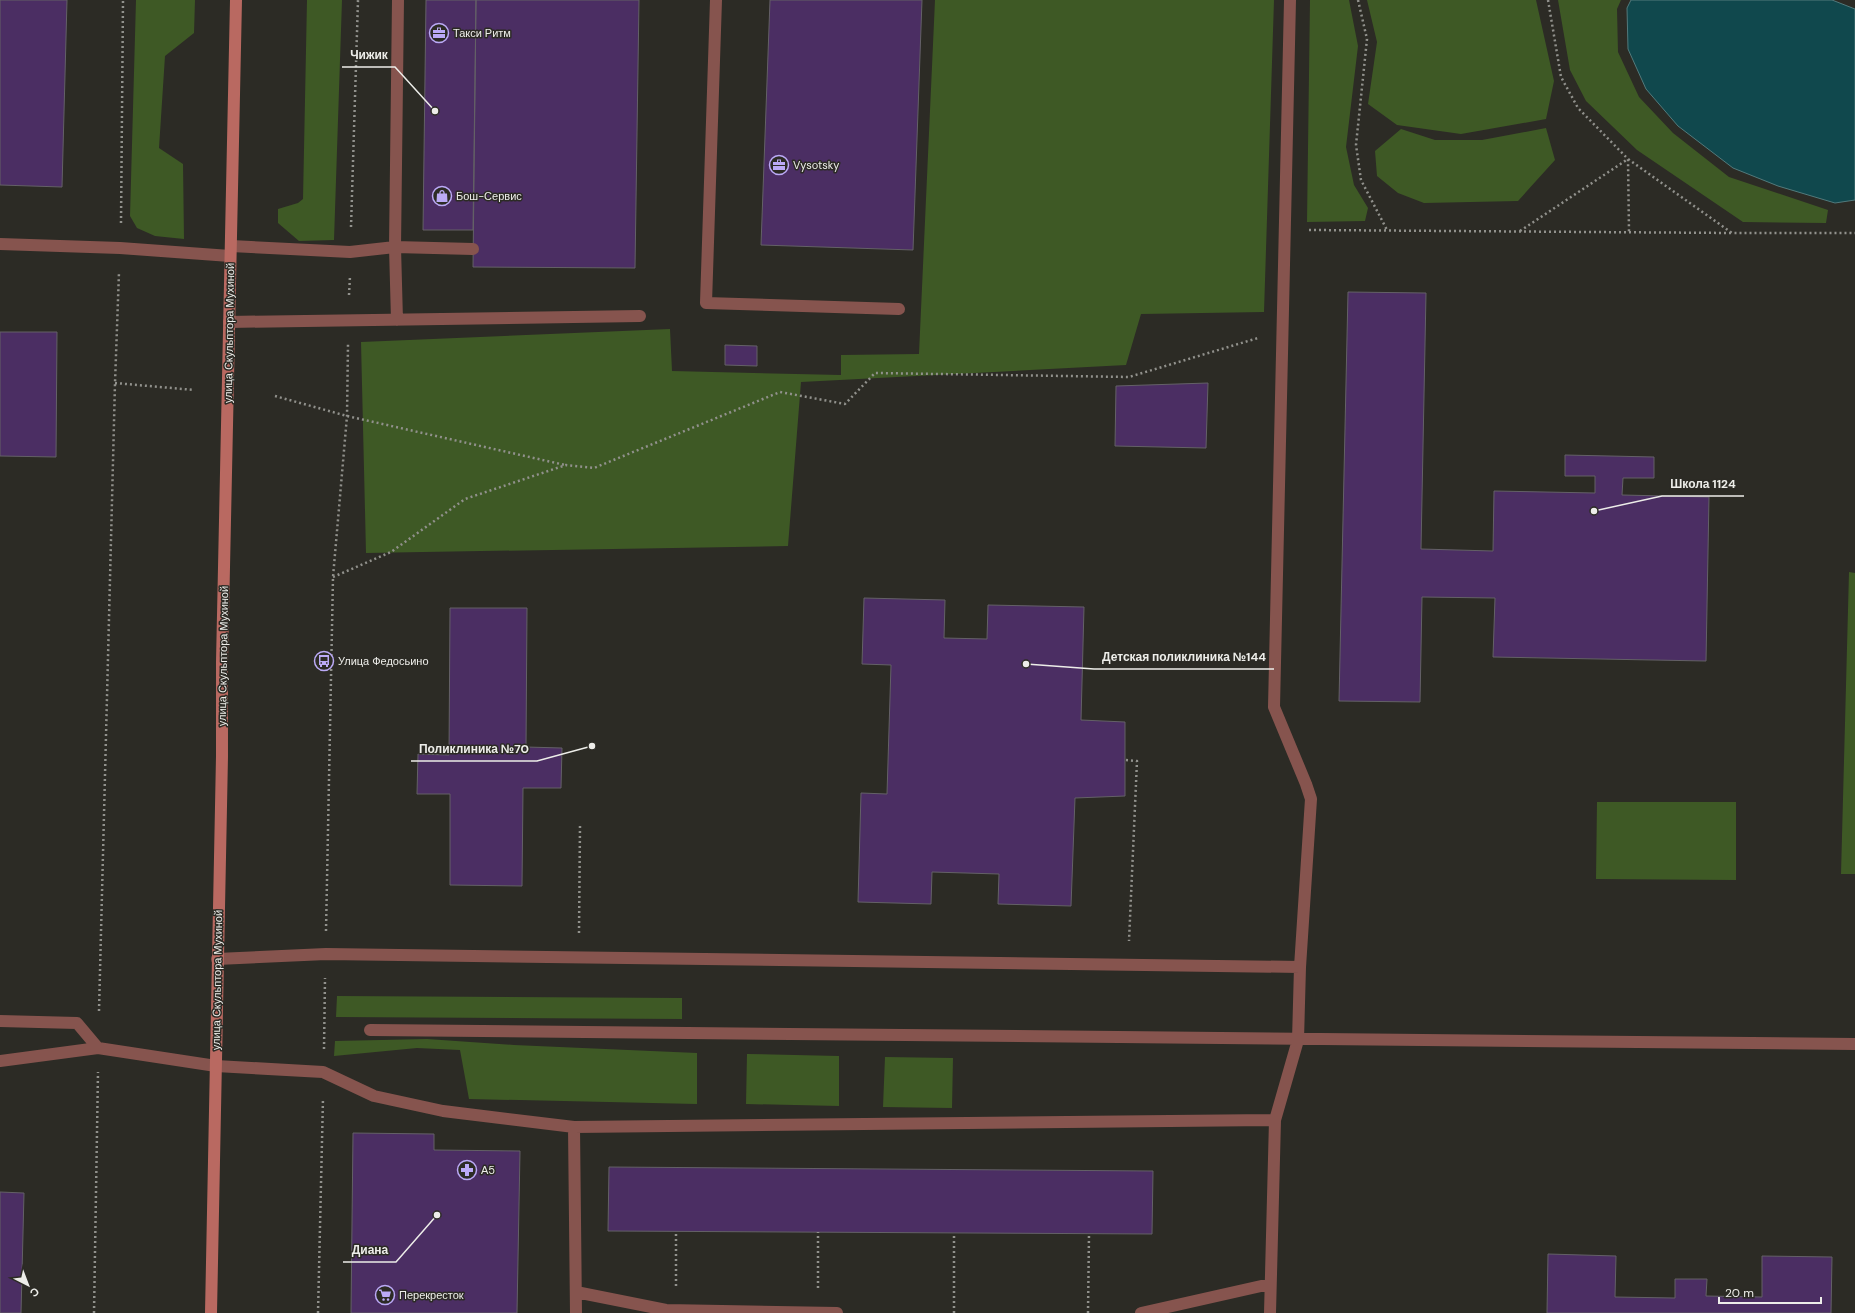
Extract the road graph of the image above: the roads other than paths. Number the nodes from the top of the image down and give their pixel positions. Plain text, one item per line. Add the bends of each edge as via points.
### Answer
1 (236, 0) edge
2 (398, 0) edge
3 (716, 0) edge
4 (1290, 0) edge
5 (0, 244) edge
6 (395, 247) junction
7 (473, 249) dead end
8 (230, 251) junction
9 (899, 309) dead end
10 (640, 316) dead end
11 (397, 320) junction
12 (229, 322) junction
13 (217, 959) junction
14 (1300, 967) junction
15 (0, 1021) edge
16 (370, 1030) dead end
17 (1298, 1040) junction
18 (1855, 1044) edge
19 (98, 1048) junction
20 (0, 1061) edge
21 (216, 1066) junction
22 (1275, 1120) junction
23 (574, 1127) junction
24 (1270, 1284) junction
25 (576, 1292) junction
26 (211, 1313) edge
27 (576, 1313) edge
28 (818, 1313) edge
29 (837, 1313) edge
30 (1141, 1313) edge
31 (1270, 1313) edge

1 - 8 street, улица Скульптора Мухиной
2 - 6 lane
3 - 9 lane via 706,303
4 - 14 lane via 1274,707 1311,800
5 - 8 lane
6 - 7 lane
6 - 8 lane via 350,252
6 - 11 lane
8 - 12 street, улица Скульптора Мухиной
10 - 11 lane
11 - 12 lane
12 - 13 street, улица Скульптора Мухиной
13 - 14 lane via 326,954
13 - 21 street, улица Скульптора Мухиной
14 - 17 lane
15 - 19 lane via 77,1023
16 - 17 lane
17 - 18 lane
17 - 22 lane
19 - 20 lane
19 - 21 lane
21 - 23 lane via 323,1072 374,1096 443,1111
21 - 26 street, улица Скульптора Мухиной
22 - 23 lane
22 - 24 lane
23 - 25 lane
24 - 30 lane
24 - 31 lane
25 - 27 lane
25 - 28 lane via 666,1310
28 - 29 lane

